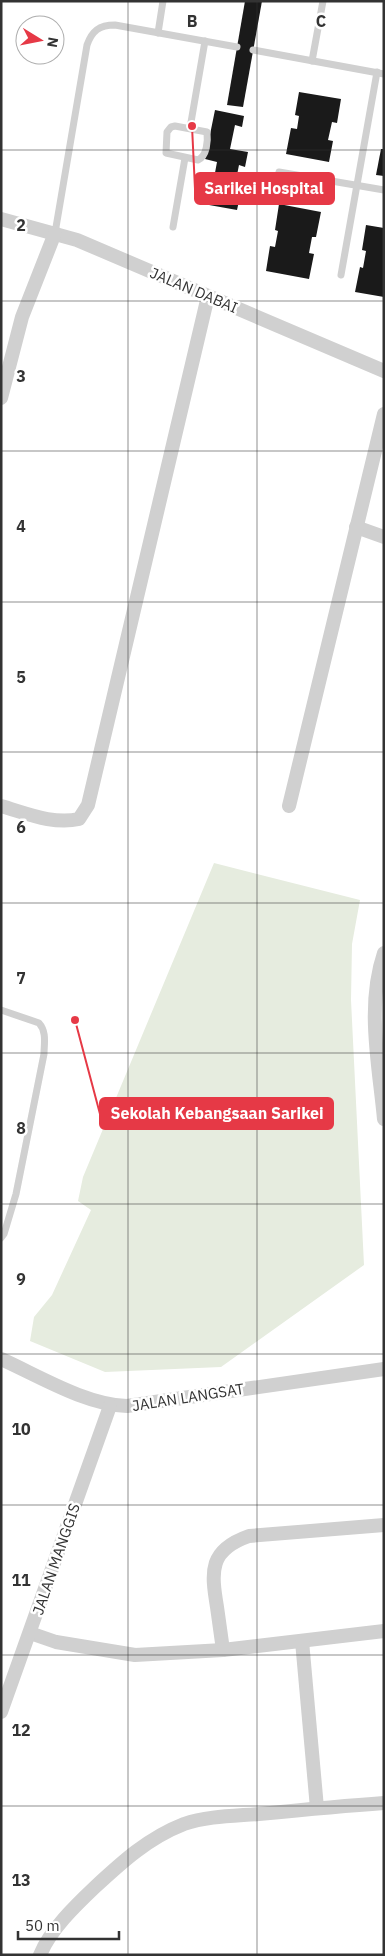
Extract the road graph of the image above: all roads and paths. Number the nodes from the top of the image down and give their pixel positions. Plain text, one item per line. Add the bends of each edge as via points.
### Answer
1 (163, 1) edge
2 (323, 1) edge
3 (158, 33) junction
4 (205, 41) junction
5 (236, 47) dead end
6 (253, 50) dead end
7 (312, 61) junction
8 (380, 73) edge
9 (190, 128) junction
10 (185, 158) junction
11 (279, 172) dead end
12 (357, 186) junction
13 (384, 190) edge
14 (1, 219) edge
15 (173, 227) dead end
16 (55, 233) junction
17 (341, 274) dead end
18 (208, 296) junction
19 (384, 371) edge
20 (1, 398) edge
21 (384, 414) edge
22 (356, 526) junction
23 (384, 537) edge
24 (1, 806) edge
25 (289, 806) dead end
26 (383, 960) edge
27 (1, 1010) edge
28 (384, 1119) edge
29 (1, 1238) edge
30 (1, 1359) edge
31 (384, 1369) edge
32 (110, 1406) junction
33 (384, 1525) edge
34 (384, 1632) edge
35 (30, 1633) junction
36 (302, 1641) junction
37 (222, 1650) junction
38 (1, 1712) edge
39 (384, 1803) edge
40 (317, 1808) junction
41 (40, 1955) edge

1 - 3 lane
2 - 7 lane
3 - 4 lane
3 - 16 lane via 106,25 91,35
4 - 5 lane
4 - 9 lane
6 - 7 lane
7 - 8 lane
8 - 12 lane
9 - 10 lane via 207,132 204,154 198,160
9 - 10 lane via 175,126 167,132 166,154
10 - 15 lane
11 - 12 lane
12 - 13 lane
12 - 17 lane
14 - 16 street, JALAN DABAI
16 - 18 street, JALAN DABAI
16 - 20 street via 22,317
18 - 19 street, JALAN DABAI
18 - 24 street via 88,805 79,819 67,822
21 - 22 street
22 - 23 street
22 - 25 street
26 - 28 street via 375,998 375,1025
27 - 29 lane via 39,1023 44,1034 44,1054 16,1194
30 - 32 street, JALAN LANGSAT
31 - 32 street, JALAN LANGSAT
32 - 35 street, JALAN MANGGIS
33 - 37 street via 249,1536 234,1542 220,1555 214,1567
34 - 36 street
35 - 37 street via 56,1642 135,1655
35 - 38 street, JALAN MANGGIS
36 - 37 street
36 - 40 street
39 - 40 street
40 - 41 street via 217,1817 185,1824 161,1834 132,1853 83,1898 58,1926

